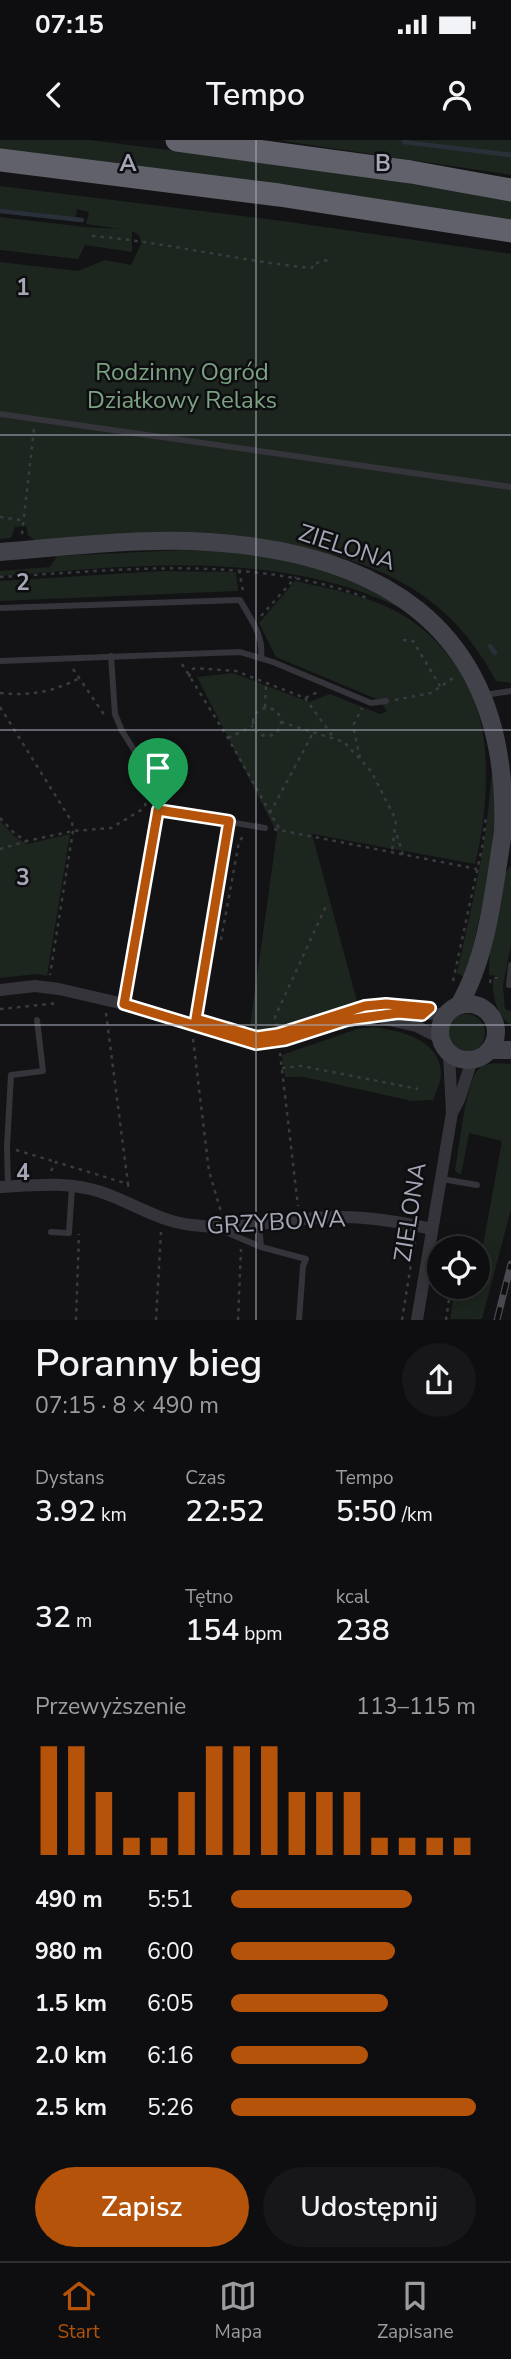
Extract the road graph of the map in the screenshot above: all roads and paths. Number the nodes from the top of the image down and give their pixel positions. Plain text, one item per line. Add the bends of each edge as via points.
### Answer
1 (177, 140) edge
2 (0, 160) edge
3 (511, 190) edge
4 (511, 231) edge
5 (92, 236) dead end
6 (331, 259) dead end
7 (0, 414) edge
8 (35, 419) junction
9 (511, 487) edge
10 (0, 517) edge
11 (22, 520) junction
12 (21, 526) dead end
13 (0, 552) edge
14 (239, 570) junction
15 (0, 577) edge
16 (296, 577) junction
17 (240, 600) junction
18 (375, 601) dead end
19 (0, 608) edge
20 (254, 625) junction
21 (403, 640) dead end
22 (176, 653) junction
23 (111, 656) junction
24 (65, 658) junction
25 (261, 658) junction
26 (0, 661) edge
27 (80, 678) junction
28 (266, 682) dead end
29 (440, 686) dead end
30 (511, 691) edge
31 (0, 693) edge
32 (492, 694) junction
33 (305, 698) dead end
34 (386, 701) dead end
35 (0, 707) edge
36 (265, 707) junction
37 (360, 713) dead end
38 (105, 716) dead end
39 (281, 722) junction
40 (253, 726) junction
41 (313, 733) junction
42 (228, 738) junction
43 (335, 739) junction
44 (360, 759) junction
45 (149, 800) dead end
46 (158, 810) junction
47 (486, 812) dead end
48 (270, 813) junction
49 (0, 818) edge
50 (229, 821) junction
51 (265, 828) dead end
52 (73, 831) junction
53 (396, 832) junction
54 (253, 833) dead end
55 (27, 841) junction
56 (0, 849) edge
57 (392, 853) junction
58 (403, 855) junction
59 (505, 858) edge
60 (477, 869) junction
61 (326, 906) dead end
62 (220, 946) dead end
63 (480, 955) junction
64 (511, 965) edge
65 (49, 978) dead end
66 (499, 978) dead end
67 (490, 984) dead end
68 (509, 985) dead end
69 (452, 988) dead end
70 (0, 990) edge
71 (124, 1004) junction
72 (106, 1009) dead end
73 (485, 1009) junction
74 (452, 1010) junction
75 (374, 1017) junction
76 (37, 1020) dead end
77 (194, 1031) junction
78 (503, 1031) edge
79 (278, 1034) dead end
80 (444, 1045) junction
81 (489, 1050) junction
82 (511, 1050) edge
83 (280, 1053) dead end
84 (472, 1060) junction
85 (282, 1068) junction
86 (418, 1089) dead end
87 (452, 1113) junction
88 (6, 1147) junction
89 (56, 1162) junction
90 (46, 1173) dead end
91 (440, 1178) junction
92 (128, 1184) junction
93 (72, 1185) junction
94 (477, 1185) dead end
95 (4, 1187) edge
96 (129, 1195) dead end
97 (298, 1209) dead end
98 (218, 1220) junction
99 (259, 1223) junction
100 (404, 1223) junction
101 (80, 1224) dead end
102 (161, 1225) dead end
103 (432, 1229) junction
104 (51, 1232) dead end
105 (261, 1247) junction
106 (242, 1248) dead end
107 (449, 1299) edge
108 (76, 1320) edge
109 (156, 1320) edge
110 (238, 1320) edge
111 (299, 1320) edge
112 (402, 1320) edge
113 (417, 1320) edge
114 (446, 1320) edge

1 - 3 highway
2 - 4 highway via 279,195
5 - 6 path via 312,268
7 - 8 lane
8 - 9 lane
8 - 11 path
10 - 11 path
11 - 12 path
13 - 32 main road, ZIELONA via 188,541 254,547 340,566 386,582 436,615 467,650
14 - 15 path
14 - 16 path
14 - 17 path via 244,596
16 - 18 path
16 - 20 path
17 - 19 lane
17 - 20 lane
20 - 25 lane via 263,645
21 - 29 path via 413,641
22 - 23 lane
22 - 25 lane via 240,652
22 - 42 path
23 - 24 lane
23 - 46 lane via 115,714 153,780
24 - 26 lane
24 - 27 path
25 - 34 lane via 371,703
27 - 31 path via 28,695
27 - 38 path
28 - 36 path
30 - 32 lane
32 - 59 main road, ZIELONA via 507,767
33 - 43 path
35 - 52 path via 72,822
36 - 39 path via 278,713
36 - 40 path via 253,717
37 - 44 path via 354,726
39 - 40 path via 271,736 262,736
39 - 41 path
40 - 42 path
41 - 43 path
41 - 48 path
42 - 48 path
43 - 44 path
44 - 53 path via 388,802
45 - 52 path via 111,828
46 - 50 lane
46 - 71 lane
47 - 60 path
48 - 57 path via 280,830
49 - 55 path
50 - 51 lane
50 - 77 lane
52 - 55 path
52 - 65 path
53 - 57 path
53 - 58 path
54 - 62 path via 243,835 239,842
55 - 56 path
57 - 58 path
58 - 60 path
59 - 63 main road, ZIELONA
60 - 69 path
61 - 79 path via 275,1017
63 - 73 main road, ZIELONA
63 - 74 main road, ZIELONA
64 - 68 lane
66 - 67 path via 491,978
70 - 71 street via 35,986
71 - 77 street
72 - 92 path
73 - 74 main road via 470,1004
73 - 78 main road
74 - 75 street
74 - 80 main road via 440,1026
75 - 77 street via 256,1044
75 - 80 street via 416,1026
76 - 88 lane via 43,1071 11,1075
77 - 98 path
78 - 81 main road
80 - 84 main road via 457,1058
80 - 87 street, ZIELONA
81 - 82 main road
81 - 84 main road
83 - 85 path
84 - 87 street, ZIELONA
85 - 86 path via 302,1066
85 - 97 path
87 - 91 street, ZIELONA
88 - 89 path
88 - 95 lane
89 - 90 path
89 - 92 path
91 - 94 lane
91 - 103 street, ZIELONA
92 - 96 path
93 - 95 street, GRZYBOWA
93 - 98 street, GRZYBOWA via 167,1220 190,1225
93 - 104 lane via 69,1233
98 - 99 street, GRZYBOWA
98 - 105 lane
99 - 100 street, GRZYBOWA via 338,1216
99 - 105 lane
100 - 103 street, GRZYBOWA
100 - 112 path via 403,1232 415,1240
101 - 108 path
102 - 109 path
103 - 113 street, ZIELONA
105 - 111 lane via 306,1259
106 - 110 path
107 - 114 path

